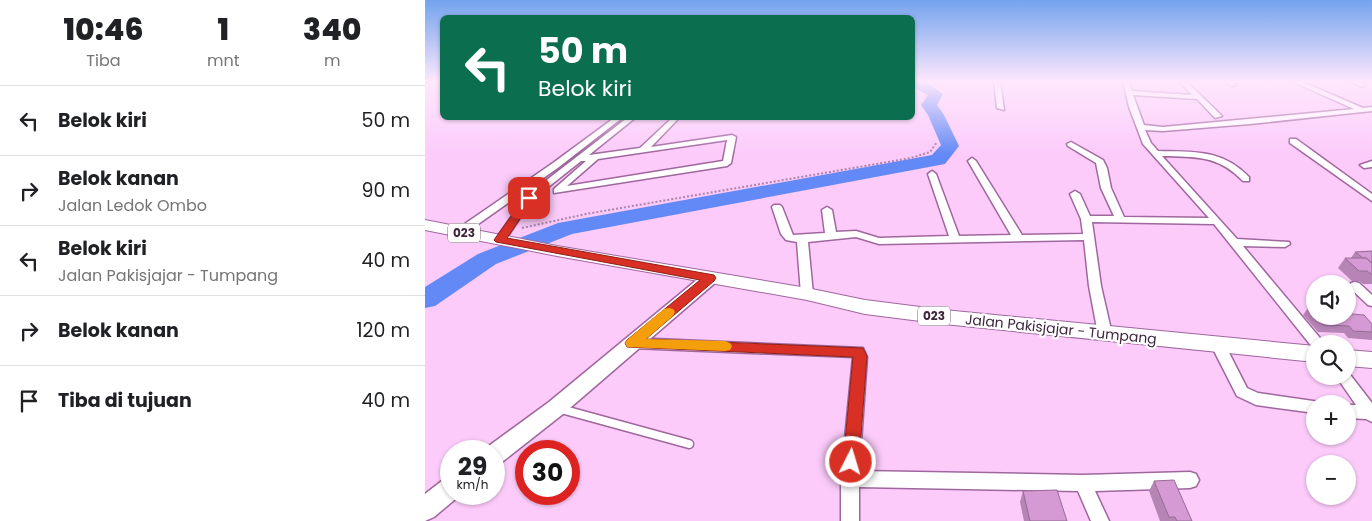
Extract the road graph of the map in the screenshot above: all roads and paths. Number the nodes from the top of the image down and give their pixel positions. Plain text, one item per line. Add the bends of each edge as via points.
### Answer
1 (1134, 105) edge
2 (1206, 105) edge
3 (1351, 105) edge
4 (1372, 109) edge
5 (1362, 110) junction
6 (1218, 116) dead end
7 (616, 120) edge
8 (628, 120) edge
9 (674, 120) edge
10 (1144, 133) junction
11 (598, 134) junction
12 (610, 134) junction
13 (1293, 141) dead end
14 (937, 142) dead end
15 (1071, 144) dead end
16 (643, 150) junction
17 (1155, 153) junction
18 (595, 157) junction
19 (579, 159) junction
20 (972, 160) dead end
21 (556, 165) junction
22 (570, 166) junction
23 (932, 174) dead end
24 (1246, 179) dead end
25 (1075, 194) dead end
26 (511, 197) junction
27 (529, 198) junction
28 (1372, 198) edge
29 (777, 207) dead end
30 (827, 210) dead end
31 (1120, 218) junction
32 (1086, 219) junction
33 (1217, 222) junction
34 (425, 224) edge
35 (460, 232) junction
36 (831, 236) junction
37 (1088, 237) junction
38 (1018, 238) junction
39 (497, 239) junction
40 (802, 239) junction
41 (955, 239) junction
42 (1233, 242) junction
43 (1285, 244) dead end
44 (710, 278) junction
45 (1356, 287) edge
46 (807, 294) junction
47 (1371, 301) edge
48 (1105, 334) junction
49 (1310, 335) edge
50 (632, 343) junction
51 (1217, 343) junction
52 (1306, 353) edge
53 (1356, 359) edge
54 (1372, 360) edge
55 (1350, 385) edge
56 (1306, 406) edge
57 (556, 408) junction
58 (1356, 412) edge
59 (1371, 414) edge
60 (689, 444) dead end
61 (505, 447) edge
62 (849, 479) junction
63 (1189, 480) dead end
64 (1083, 483) junction
65 (440, 497) edge
66 (425, 509) edge
67 (850, 521) edge
68 (1100, 521) edge

1 - 10 street
2 - 6 street
3 - 5 street
4 - 5 street
5 - 10 street
7 - 11 street
8 - 12 street
9 - 16 street
10 - 17 street via 1147,144
11 - 12 street
11 - 21 street
12 - 19 street
13 - 28 street
14 - 39 path via 929,152 911,158 586,214
15 - 31 street via 1100,162 1106,188
16 - 18 street
16 - 18 street via 732,137 727,163 557,190
17 - 24 street via 1217,157 1237,168
17 - 33 street
18 - 19 street
19 - 22 street
20 - 38 street
21 - 22 street
21 - 26 street
22 - 27 street
23 - 41 street
25 - 32 street
26 - 27 street
26 - 35 street
27 - 39 street
29 - 40 street via 786,234 790,238
30 - 36 street
31 - 32 street
31 - 33 street
32 - 37 street
33 - 42 street
34 - 35 main road, Jalan Pakisjajar - Tumpang / 023
35 - 39 main road, Jalan Pakisjajar - Tumpang / 023
36 - 40 street
36 - 41 street via 860,235 879,241
37 - 38 street
37 - 48 street
38 - 41 street
39 - 44 main road, Jalan Pakisjajar - Tumpang / 023
40 - 46 street
42 - 43 street
42 - 49 street
44 - 46 main road, Jalan Pakisjajar - Tumpang / 023
44 - 50 street
45 - 47 street
46 - 48 main road, Jalan Pakisjajar - Tumpang / 023 via 934,316
48 - 51 main road, Jalan Pakisjajar - Tumpang / 023
50 - 57 street
50 - 62 street via 858,352
51 - 52 main road, Jalan Pakisjajar - Tumpang / 023
51 - 56 street via 1239,387 1248,396 1256,400
53 - 54 main road
55 - 59 street
57 - 60 lane
57 - 61 street
58 - 59 street
62 - 64 street
62 - 67 street
63 - 64 street
64 - 68 street
65 - 66 street

